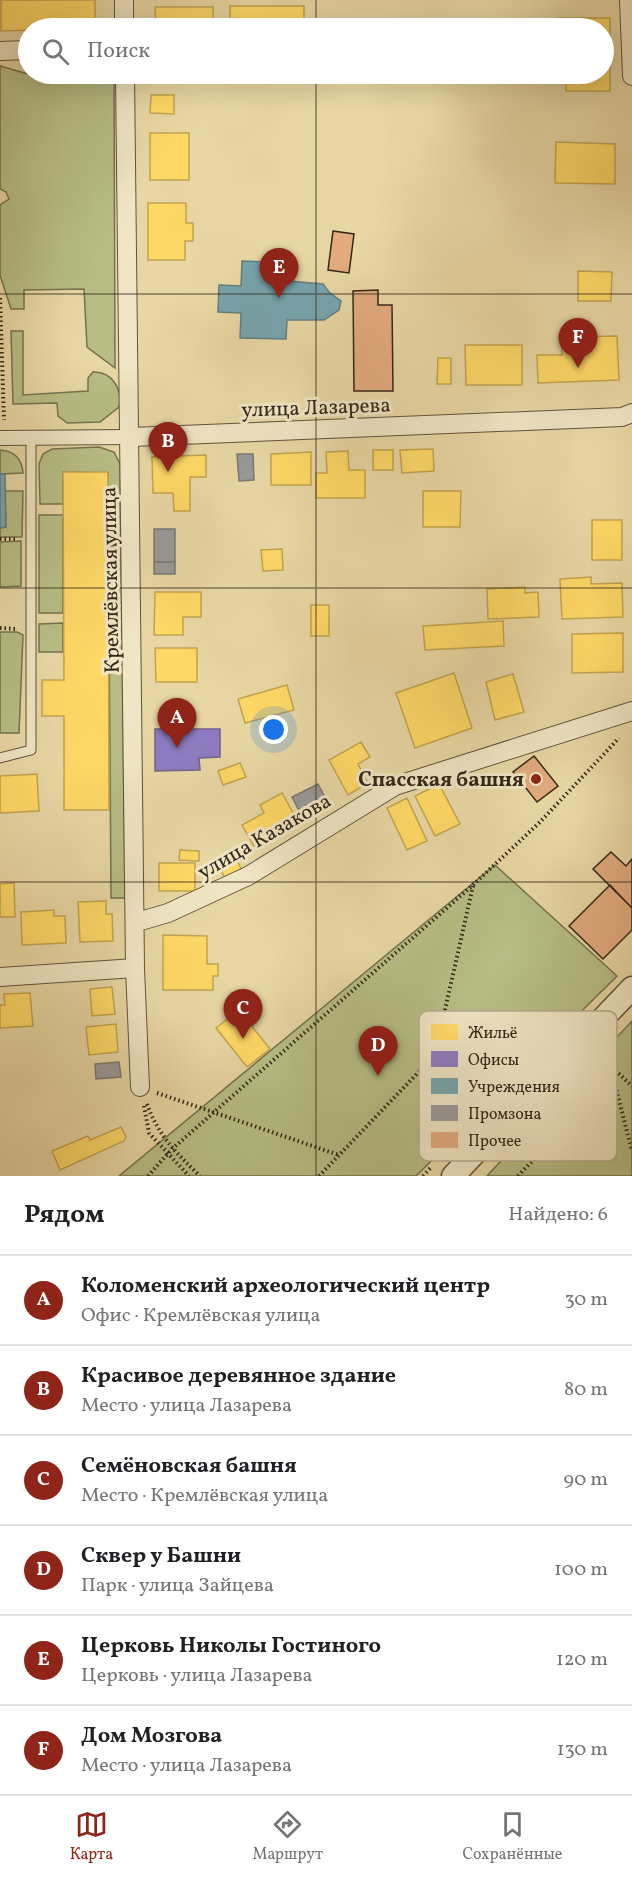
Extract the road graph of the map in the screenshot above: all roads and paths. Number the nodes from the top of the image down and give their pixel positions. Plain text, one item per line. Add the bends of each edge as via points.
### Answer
1 (124, 0) edge
2 (629, 0) edge
3 (124, 18) edge
4 (0, 51) edge
5 (18, 51) edge
6 (632, 76) edge
7 (125, 84) edge
8 (0, 298) edge
9 (1, 324) edge
10 (632, 413) edge
11 (131, 437) junction
12 (2, 438) edge
13 (31, 438) junction
14 (624, 714) edge
15 (621, 735) dead end
16 (0, 758) edge
17 (474, 885) junction
18 (136, 922) junction
19 (135, 968) junction
20 (0, 977) edge
21 (632, 988) edge
22 (445, 1011) edge
23 (610, 1011) edge
24 (419, 1071) edge
25 (617, 1072) edge
26 (632, 1086) edge
27 (140, 1087) junction
28 (617, 1092) edge
29 (213, 1114) junction
30 (172, 1149) junction
31 (632, 1151) edge
32 (166, 1155) junction
33 (339, 1155) junction
34 (467, 1161) edge
35 (532, 1161) edge
36 (148, 1176) edge
37 (189, 1176) edge
38 (200, 1176) edge
39 (319, 1176) edge
40 (453, 1176) edge
41 (518, 1176) edge

1 - 3 street
2 - 6 street
4 - 5 street
7 - 11 street, Кремлёвская улица
8 - 9 path
9 - 12 path
10 - 11 street, улица Лазарева
11 - 13 street, улица Лазарева
11 - 18 street, Кремлёвская улица
12 - 13 street, улица Лазарева
13 - 16 lane via 31,750
14 - 18 street, улица Казакова via 395,786 248,876 168,913
15 - 17 path via 540,822
17 - 22 path
17 - 29 path
18 - 19 street, Кремлёвская улица
19 - 20 street
19 - 27 street, Кремлёвская улица
21 - 23 street
24 - 33 path
25 - 26 path
27 - 29 path
27 - 30 path via 156,1128
27 - 32 path via 149,1133
28 - 31 path
29 - 30 path
29 - 33 path
30 - 32 path
30 - 38 path
32 - 36 path
32 - 37 path
33 - 39 path
34 - 40 street
35 - 41 path

